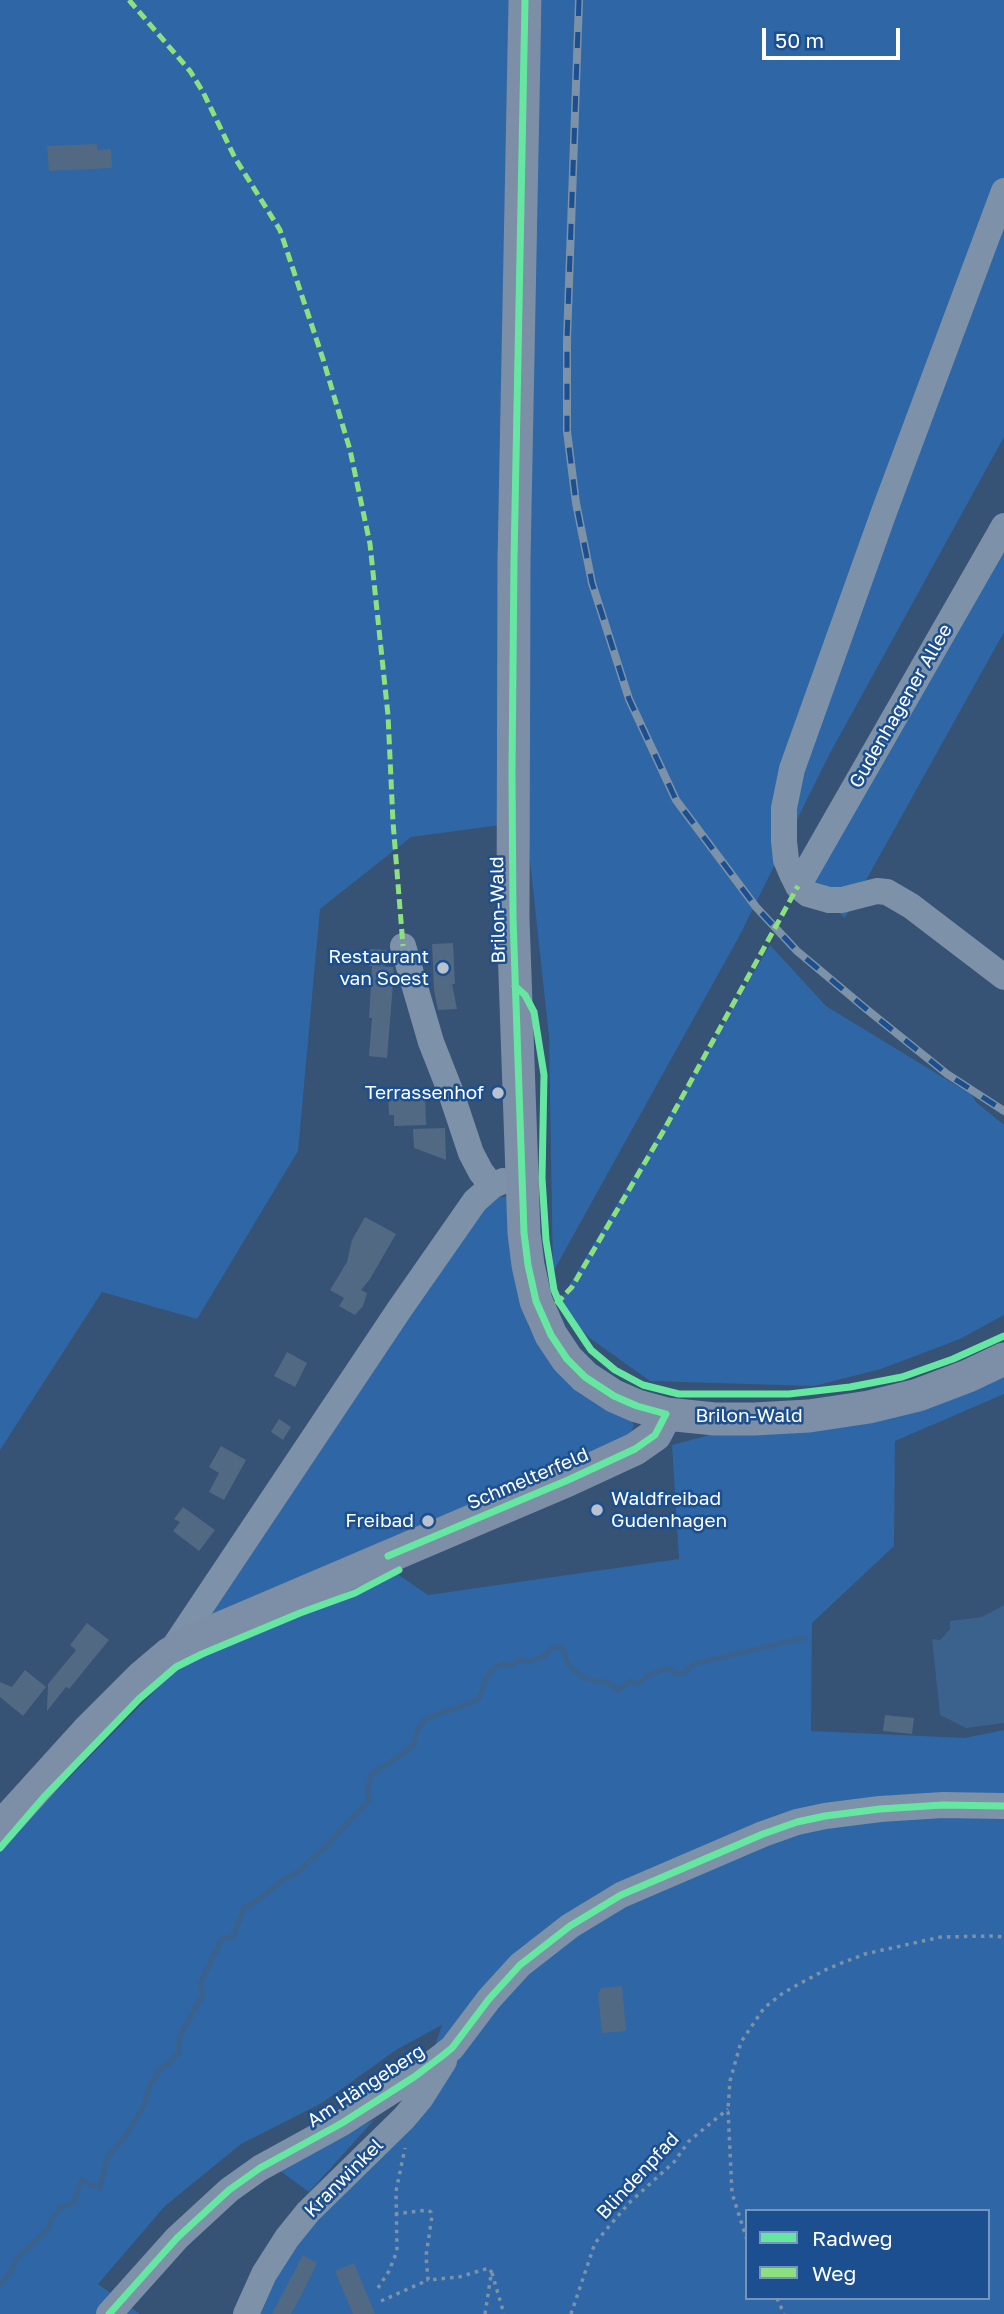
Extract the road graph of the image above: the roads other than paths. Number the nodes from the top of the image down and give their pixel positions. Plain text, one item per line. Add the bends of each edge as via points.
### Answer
1 (525, 0) edge
2 (1004, 191) edge
3 (1004, 526) edge
4 (798, 886) junction
5 (403, 946) dead end
6 (1004, 977) edge
7 (1004, 1359) edge
8 (666, 1414) junction
9 (169, 1654) junction
10 (1004, 1805) edge
11 (0, 1828) edge
12 (452, 2048) junction
13 (109, 2314) edge
14 (246, 2314) edge

1 - 8 main road, Brilon-Wald via 513,891 528,1265 551,1335 574,1367 614,1396
2 - 4 street via 792,769 784,808 784,841 786,860
3 - 4 street, Gudenhagener Allee
4 - 6 street via 830,900 887,892
5 - 9 street, Schmelterfeld via 471,1153 481,1172 498,1184 475,1201 398,1310
7 - 8 main road, Brilon-Wald via 918,1395 869,1407 754,1419
8 - 9 main road, Schmelterfeld via 655,1435 635,1449
9 - 11 main road, Schmelterfeld via 88,1732
10 - 12 street, Am Hängeberg via 916,1806 797,1822 621,1895 550,1940 503,1983
12 - 13 street, Am Hängeberg via 342,2123 229,2190 177,2238
12 - 14 street, Kranwinkel via 412,2108 301,2220 275,2255

